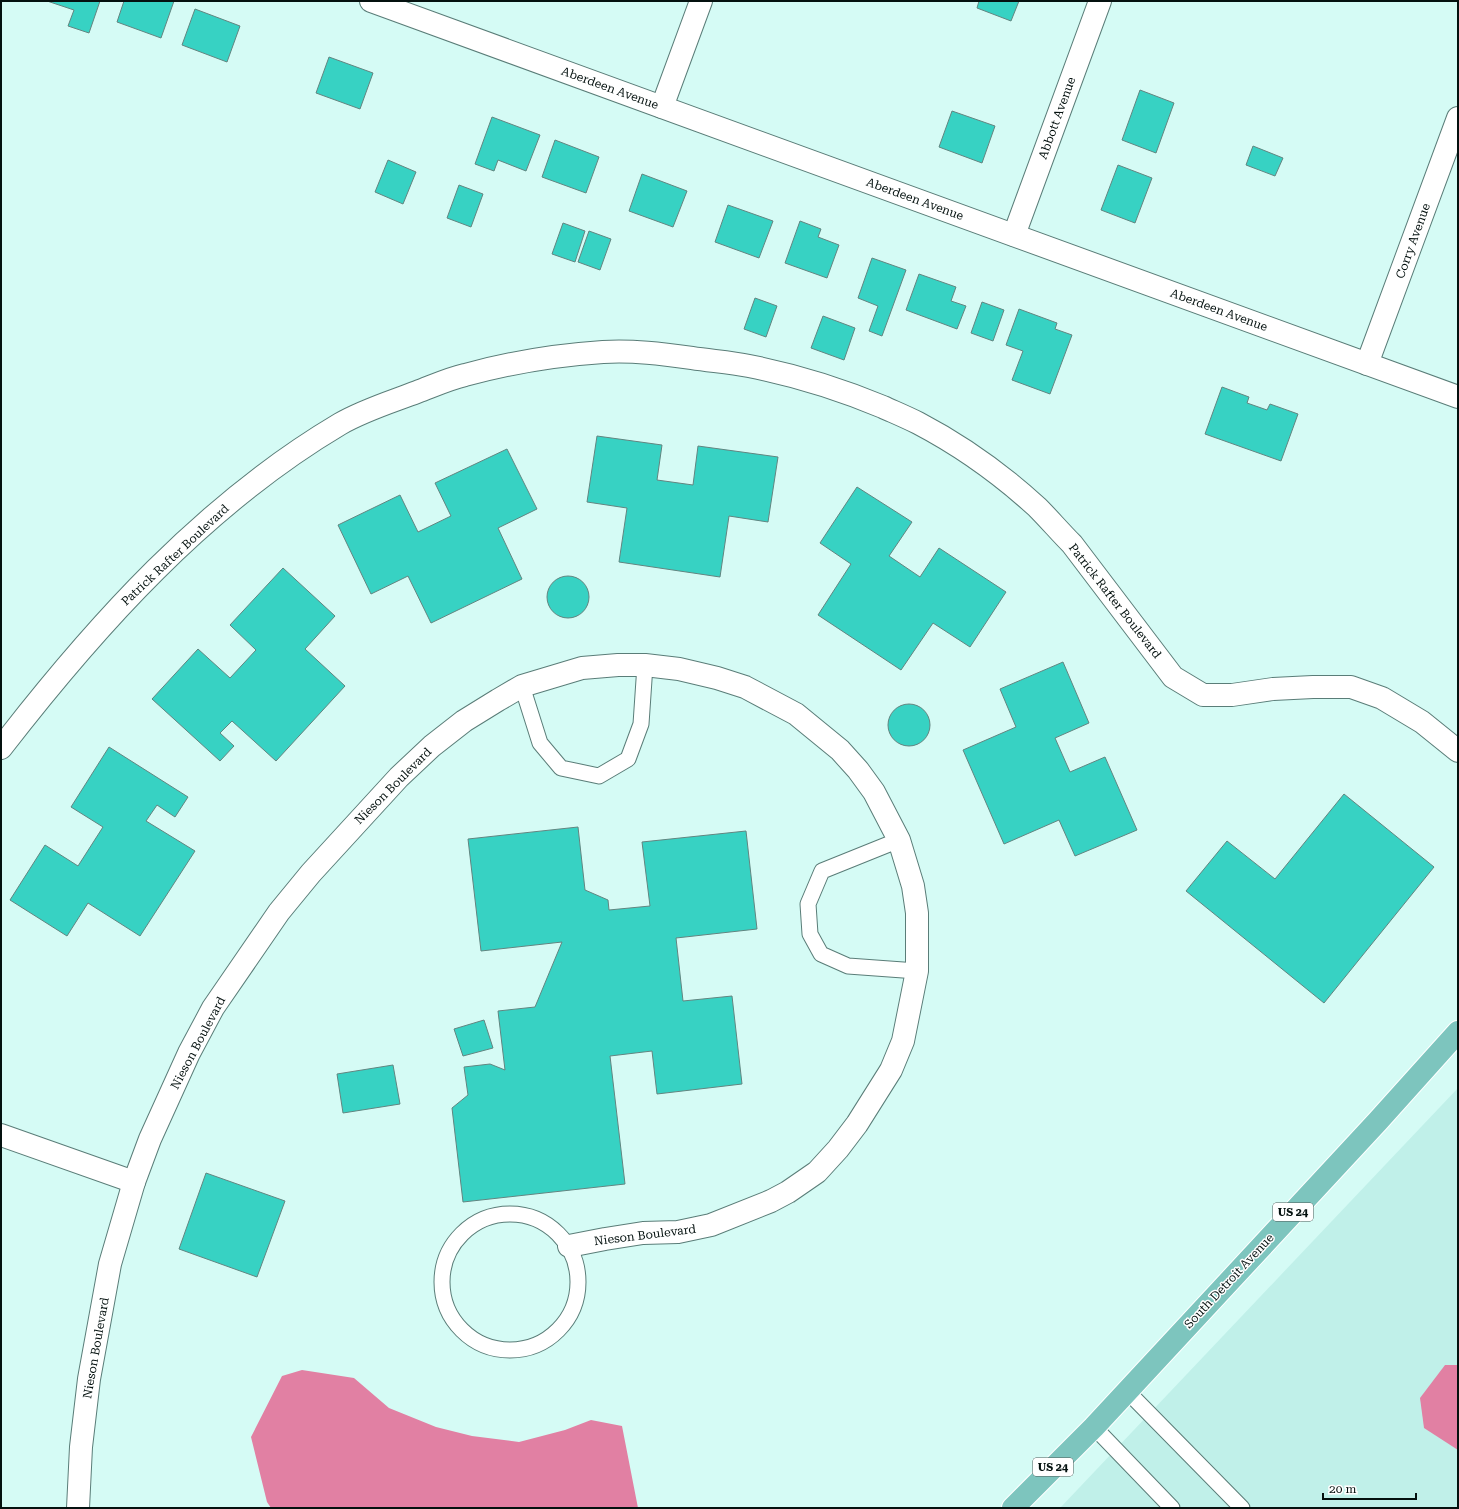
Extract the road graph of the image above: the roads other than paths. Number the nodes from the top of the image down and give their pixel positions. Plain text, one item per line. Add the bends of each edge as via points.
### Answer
1 (371, 1) edge
2 (701, 1) edge
3 (1100, 1) edge
4 (662, 107) junction
5 (1458, 118) edge
6 (1014, 235) junction
7 (1367, 364) junction
8 (1458, 397) edge
9 (645, 665) junction
10 (522, 686) junction
11 (1, 748) edge
12 (1458, 751) edge
13 (899, 840) junction
14 (917, 971) junction
15 (1458, 1032) edge
16 (1, 1136) edge
17 (134, 1182) junction
18 (569, 1246) junction
19 (1127, 1391) junction
20 (1094, 1427) junction
21 (78, 1508) edge
22 (1013, 1508) edge
23 (1172, 1508) edge
24 (1242, 1508) edge

1 - 4 street, Aberdeen Avenue
2 - 4 street
3 - 6 street, Abbott Avenue
4 - 6 street, Aberdeen Avenue
5 - 7 street, Corry Avenue
6 - 7 street, Aberdeen Avenue
7 - 8 street, Aberdeen Avenue
9 - 10 street, Nieson Boulevard via 582,668
9 - 10 lane via 642,724 628,758 599,776 561,768 540,744
9 - 13 street, Nieson Boulevard via 679,669 724,680 745,687 796,714 840,750 858,770 874,792
10 - 17 street, Nieson Boulevard via 464,721 432,746 399,777 279,912 213,1008 150,1139
11 - 12 street, Patrick Rafter Boulevard via 44,692 170,556 209,520 272,470 335,428 368,410 461,376 502,366 605,352 655,353 747,366 806,380 865,400 917,422 963,450 1012,485 1040,510 1072,544 1173,677 1203,695 1232,695 1272,689 1351,687 1382,698 1422,722
13 - 14 street, Nieson Boulevard via 918,913
13 - 14 lane via 822,871 808,904 810,934 821,954 848,966
14 - 18 street, Nieson Boulevard via 903,1041 891,1070 857,1124 817,1172 771,1201 711,1226
15 - 19 main road, South Detroit Avenue / US 24
16 - 17 street
17 - 21 street, Nieson Boulevard via 110,1264 89,1379 81,1447
18 - 18 lane via 578,1268 578,1292 571,1314 556,1333 536,1346 513,1350 489,1347 468,1336 452,1319 443,1299 441,1277 446,1256 457,1238 473,1224 493,1215 515,1213 536,1218 555,1230
19 - 20 main road, South Detroit Avenue / US 24
19 - 24 lane
20 - 22 main road, South Detroit Avenue / US 24
20 - 23 lane

